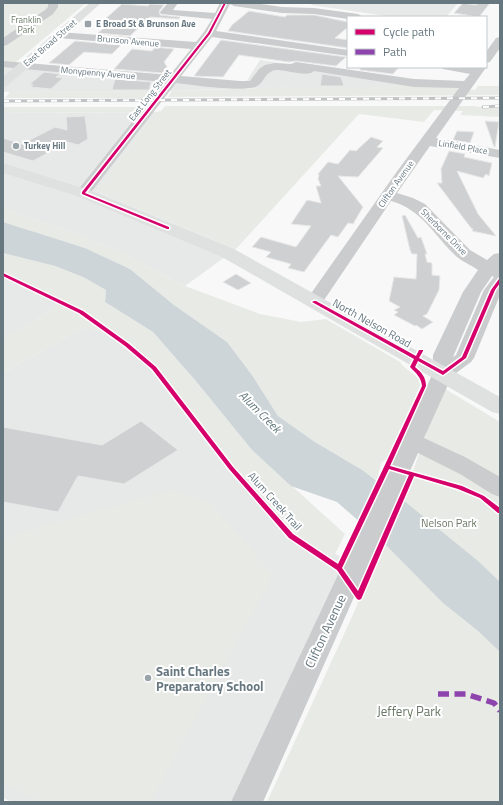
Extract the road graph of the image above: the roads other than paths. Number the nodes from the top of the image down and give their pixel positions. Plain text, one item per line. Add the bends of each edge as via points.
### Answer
1 (53, 3) edge
2 (96, 3) edge
3 (173, 3) edge
4 (225, 3) edge
5 (234, 3) edge
6 (218, 16) junction
7 (351, 16) edge
8 (209, 33) junction
9 (58, 35) junction
10 (275, 37) junction
11 (3, 43) edge
12 (496, 43) edge
13 (198, 46) junction
14 (347, 52) edge
15 (264, 54) dead end
16 (487, 58) edge
17 (3, 64) edge
18 (23, 66) junction
19 (386, 68) edge
20 (463, 68) edge
21 (304, 69) junction
22 (479, 69) edge
23 (378, 78) junction
24 (172, 80) junction
25 (246, 81) dead end
26 (3, 83) edge
27 (468, 85) junction
28 (426, 141) junction
29 (500, 154) edge
30 (3, 168) edge
31 (83, 193) junction
32 (388, 195) junction
33 (497, 270) edge
34 (314, 302) junction
35 (443, 373) junction
36 (500, 407) edge
37 (412, 441) junction
38 (500, 488) edge
39 (247, 802) edge

1 - 11 street via 49,12
2 - 9 main road, East Broad Street
3 - 6 street via 164,12
4 - 6 street, East Long Street
5 - 7 street
6 - 8 street, East Long Street
8 - 10 street
8 - 13 street, East Long Street
9 - 13 street, Brunson Avenue
9 - 18 main road, East Broad Street
10 - 14 street
10 - 15 street
12 - 16 street
13 - 24 street, East Long Street
17 - 18 street, Monypenny Avenue
18 - 24 street, Monypenny Avenue
18 - 26 main road, East Broad Street
19 - 23 street
20 - 22 street
21 - 23 street
21 - 24 street, Monypenny Avenue via 269,68 264,70 253,84 248,85
21 - 25 street via 260,60
22 - 27 street, Clifton Avenue
23 - 27 street via 414,83
24 - 31 street, East Long Street
27 - 28 street, Clifton Avenue
28 - 29 street, Linfield Place
28 - 32 street, Clifton Avenue
30 - 31 main road, North Nelson Road
31 - 34 main road, North Nelson Road via 228,253
32 - 33 street, Sherborne Drive via 419,206 464,254
32 - 34 street, Clifton Avenue
33 - 35 street via 493,290 464,358
34 - 35 main road, North Nelson Road
35 - 36 main road, North Nelson Road
35 - 37 street, Clifton Avenue
37 - 38 street via 459,462
37 - 39 street, Clifton Avenue

